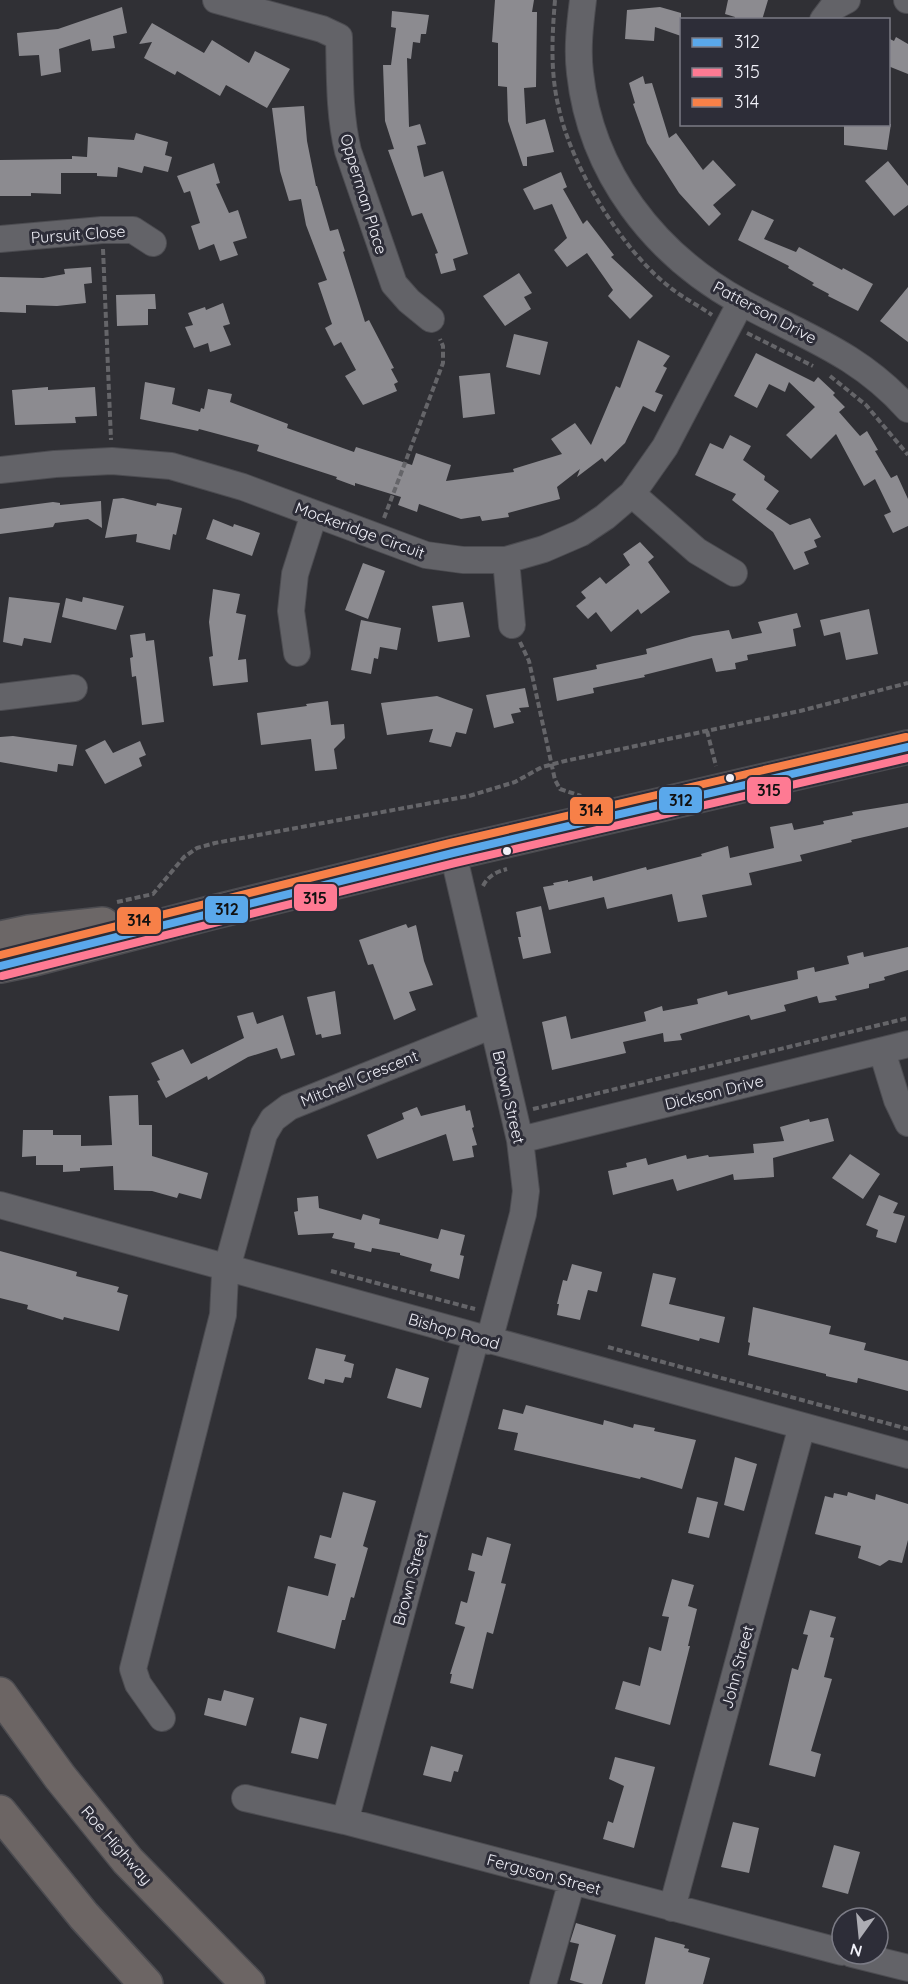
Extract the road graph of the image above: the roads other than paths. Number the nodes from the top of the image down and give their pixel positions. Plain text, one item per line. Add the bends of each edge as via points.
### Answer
1 (216, 0) edge
2 (583, 0) edge
3 (847, 0) edge
4 (824, 18) edge
5 (0, 239) edge
6 (153, 243) dead end
7 (741, 302) junction
8 (431, 319) road end
9 (908, 409) edge
10 (0, 470) edge
11 (632, 494) junction
12 (314, 514) junction
13 (506, 560) junction
14 (734, 573) dead end
15 (512, 625) road end
16 (297, 653) dead end
17 (74, 688) dead end
18 (0, 697) edge
19 (908, 747) edge
20 (453, 854) junction
21 (210, 913) junction
22 (0, 938) edge
23 (0, 966) edge
24 (493, 1025) junction
25 (908, 1044) edge
26 (882, 1051) junction
27 (908, 1123) edge
28 (520, 1140) junction
29 (0, 1204) edge
30 (227, 1268) junction
31 (482, 1339) junction
32 (802, 1426) junction
33 (908, 1455) edge
34 (0, 1694) edge
35 (162, 1718) dead end
36 (245, 1798) dead end
37 (0, 1812) edge
38 (345, 1821) junction
39 (572, 1881) junction
40 (672, 1908) junction
41 (830, 1949) edge
42 (890, 1964) edge
43 (908, 1968) edge
44 (146, 1984) edge
45 (248, 1984) edge
46 (543, 1984) edge

1 - 8 street, Opperman Place via 339,37 341,107 348,151 394,284
2 - 7 street, Patterson Drive via 579,36 585,107 614,180 635,214 672,255
3 - 4 street via 832,8
5 - 6 street, Pursuit Close via 133,230
7 - 9 street, Patterson Drive via 827,345 865,369
7 - 11 street, Mockeridge Circuit via 665,447
10 - 12 street, Mockeridge Circuit via 112,462 171,466 243,487
11 - 13 street, Mockeridge Circuit via 581,533
11 - 14 street via 697,551
12 - 13 street, Mockeridge Circuit via 426,555
12 - 16 street via 295,574 291,611
13 - 15 street
17 - 18 street
19 - 20 main road
20 - 21 main road
20 - 24 street, Brown Street
21 - 22 main road
21 - 23 main road
24 - 28 street, Brown Street
24 - 30 street, Mitchell Crescent via 289,1107 273,1119 258,1153
25 - 26 street, Dickson Drive
26 - 27 street
26 - 28 street, Dickson Drive
28 - 31 street, Brown Street via 526,1191 523,1214
29 - 30 street, Bishop Road
30 - 31 street, Bishop Road
30 - 35 street, Mitchell Crescent via 223,1315 133,1669 138,1684
31 - 32 street, Bishop Road
31 - 38 street, Brown Street
32 - 33 street, Bishop Road
32 - 40 street, John Street
34 - 45 highway, Roe Highway via 128,1861
36 - 38 street, Ferguson Street
37 - 44 highway via 84,1916
38 - 39 street, Ferguson Street
39 - 40 street, Ferguson Street
39 - 46 street
40 - 41 street, Ferguson Street
42 - 43 street

